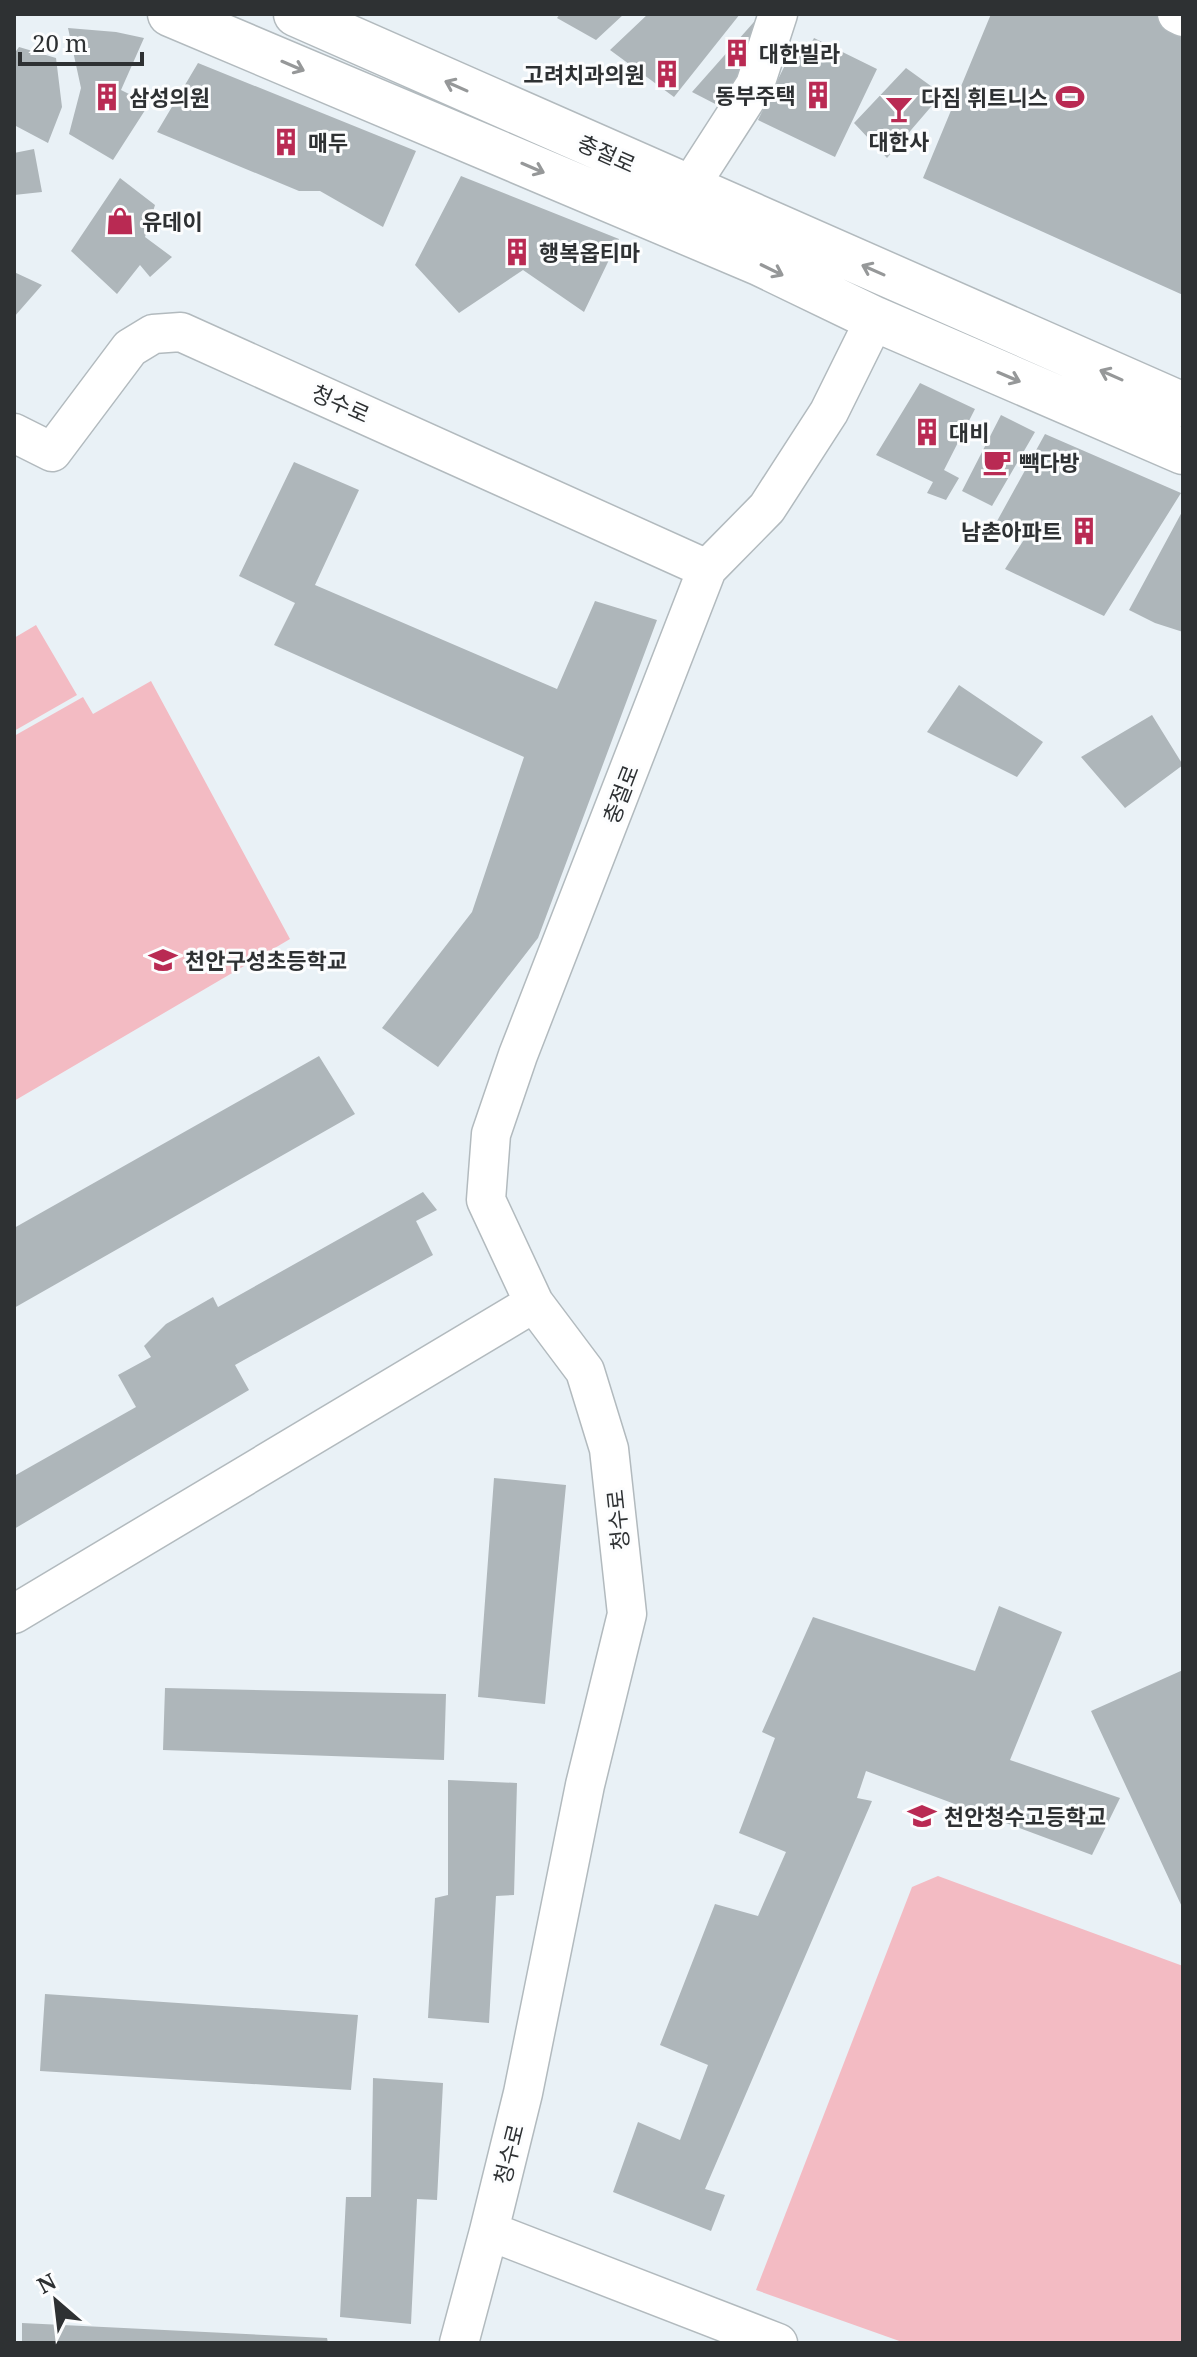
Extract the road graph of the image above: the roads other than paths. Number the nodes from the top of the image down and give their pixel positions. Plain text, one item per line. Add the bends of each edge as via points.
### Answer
1 (170, 14) edge
2 (296, 14) edge
3 (778, 14) edge
4 (1177, 14) edge
5 (1183, 17) edge
6 (688, 189) junction
7 (875, 319) junction
8 (1183, 405) edge
9 (14, 433) edge
10 (1183, 452) edge
11 (707, 569) junction
12 (534, 1303) junction
13 (14, 1614) edge
14 (489, 2231) junction
15 (755, 2339) edge
16 (459, 2343) edge

1 -> 7 street, 충절로 via 759,263
6 -> 2 street, 충절로
3 - 6 street via 755,85
4 - 5 street
8 -> 6 street, 충절로
7 -> 10 street, 충절로
7 - 11 street, 충절로 via 829,412 767,508
9 - 11 street, 청수로 via 52,452 130,348 153,334 181,332
11 - 12 street, 충절로 via 491,1134 486,1200
12 - 13 street
12 - 14 street, 청수로 via 585,1371 609,1449 627,1614
14 - 15 street
14 - 16 street, 청수로

